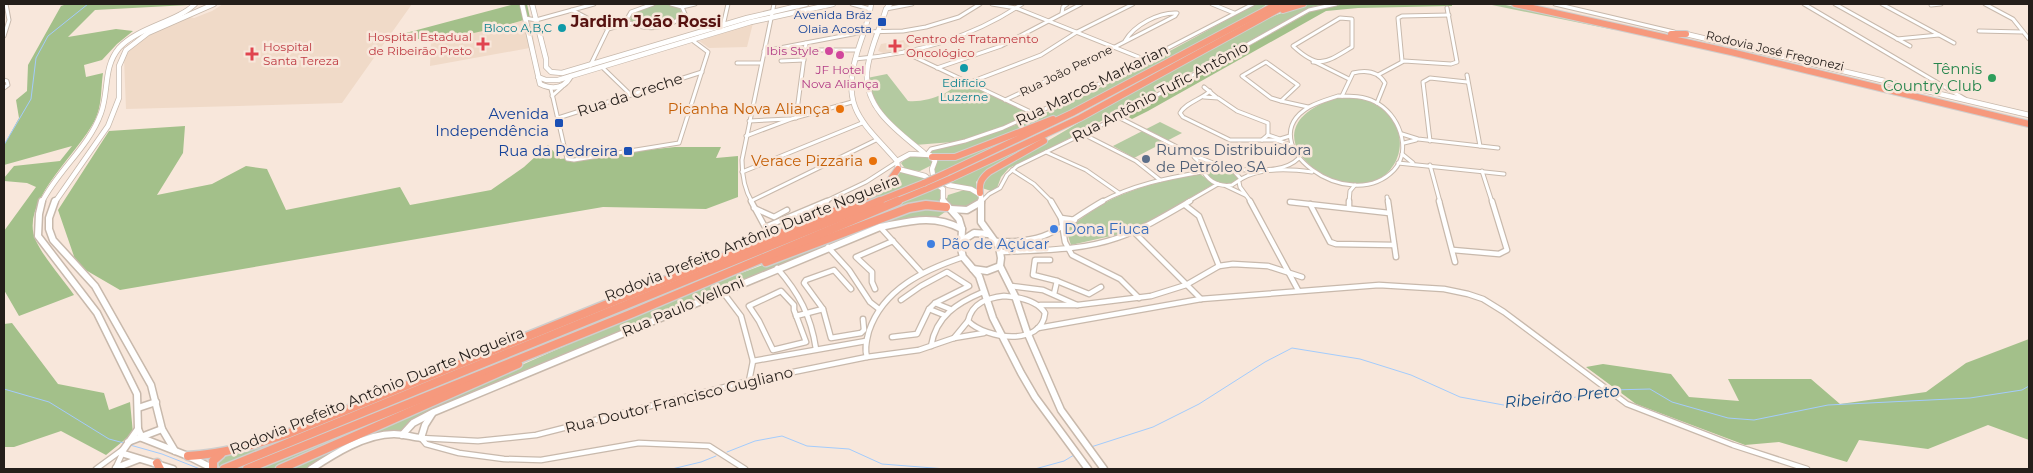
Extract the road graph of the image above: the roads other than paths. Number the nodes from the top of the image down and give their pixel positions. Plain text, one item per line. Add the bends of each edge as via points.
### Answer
1 (6, 4) edge
2 (214, 4) edge
3 (522, 4) edge
4 (532, 4) edge
5 (594, 4) edge
6 (653, 4) edge
7 (672, 4) edge
8 (695, 4) edge
9 (728, 4) edge
10 (774, 4) edge
11 (806, 4) edge
12 (833, 4) edge
13 (852, 4) edge
14 (890, 4) edge
15 (912, 4) edge
16 (980, 4) edge
17 (992, 4) edge
18 (1022, 4) edge
19 (1067, 4) edge
20 (1081, 4) edge
21 (1133, 4) edge
22 (1212, 4) edge
23 (1254, 4) edge
24 (1268, 4) edge
25 (1277, 4) edge
26 (1288, 4) edge
27 (1303, 4) edge
28 (1336, 4) edge
29 (1506, 4) edge
30 (1515, 4) edge
31 (1527, 4) edge
32 (1534, 4) edge
33 (1555, 4) edge
34 (1804, 4) edge
35 (1835, 4) edge
36 (1882, 4) edge
37 (1941, 4) edge
38 (1985, 4) edge
39 (1562, 5) edge
40 (1931, 5) dead end
41 (870, 6) edge
42 (193, 8) edge
43 (682, 8) junction
44 (1016, 8) junction
45 (1447, 8) dead end
46 (886, 9) junction
47 (572, 10) junction
48 (772, 12) junction
49 (1065, 13) junction
50 (1234, 13) junction
51 (1449, 15) junction
52 (1575, 16) junction
53 (525, 18) junction
54 (770, 18) junction
55 (723, 19) junction
56 (536, 20) junction
57 (1047, 20) junction
58 (629, 22) junction
59 (1243, 22) junction
60 (732, 23) junction
61 (1252, 24) junction
62 (722, 26) junction
63 (1630, 27) junction
64 (608, 29) junction
65 (1979, 31) dead end
66 (863, 32) junction
67 (879, 32) junction
68 (1077, 32) junction
69 (2022, 32) junction
70 (1686, 34) junction
71 (1940, 35) junction
72 (4, 36) edge
73 (690, 38) junction
74 (1897, 39) junction
75 (2029, 39) edge
76 (1125, 41) junction
77 (806, 43) junction
78 (1954, 43) dead end
79 (1910, 46) dead end
80 (1114, 47) junction
81 (858, 50) junction
82 (764, 51) junction
83 (904, 52) junction
84 (812, 53) dead end
85 (855, 58) junction
86 (871, 58) junction
87 (1403, 59) junction
88 (804, 60) junction
89 (1146, 60) junction
90 (780, 61) dead end
91 (1313, 62) junction
92 (1328, 62) junction
93 (591, 63) junction
94 (738, 63) dead end
95 (761, 63) junction
96 (601, 65) junction
97 (937, 68) junction
98 (1327, 69) junction
99 (702, 72) junction
100 (1341, 74) junction
101 (1352, 74) junction
102 (570, 75) junction
103 (1378, 75) junction
104 (1467, 75) dead end
105 (538, 78) junction
106 (1349, 79) junction
107 (4, 80) edge
108 (1467, 82) junction
109 (968, 83) junction
110 (562, 87) junction
111 (1204, 87) dead end
112 (4, 88) edge
113 (551, 89) junction
114 (1210, 92) junction
115 (631, 95) junction
116 (552, 96) junction
117 (1342, 96) junction
118 (1204, 97) junction
119 (1218, 98) junction
120 (1005, 100) junction
121 (1106, 101) junction
122 (1281, 101) junction
123 (1969, 101) junction
124 (852, 102) junction
125 (1377, 103) junction
126 (1293, 105) junction
127 (1308, 107) junction
128 (1301, 112) junction
129 (1036, 114) junction
130 (2029, 115) edge
131 (1118, 117) junction
132 (558, 118) junction
133 (796, 118) junction
134 (774, 119) junction
135 (791, 119) junction
136 (749, 121) junction
137 (862, 123) junction
138 (2029, 123) edge
139 (777, 125) junction
140 (1083, 134) junction
141 (1402, 134) junction
142 (1268, 135) junction
143 (746, 136) junction
144 (1290, 136) junction
145 (1277, 139) junction
146 (1418, 139) junction
147 (876, 140) junction
148 (1262, 140) junction
149 (1430, 141) junction
150 (1404, 143) junction
151 (1291, 145) junction
152 (1480, 146) junction
153 (1498, 148) dead end
154 (1046, 152) junction
155 (1402, 154) junction
156 (928, 155) junction
157 (1193, 155) junction
158 (1299, 158) junction
159 (1213, 163) junction
160 (1398, 163) junction
161 (1413, 163) junction
162 (897, 164) junction
163 (1430, 165) junction
164 (1203, 166) junction
165 (1012, 170) junction
166 (1235, 170) junction
167 (1281, 170) junction
168 (1482, 171) junction
169 (742, 172) junction
170 (1202, 172) junction
171 (1313, 172) junction
172 (1504, 174) dead end
173 (1160, 180) junction
174 (1240, 180) junction
175 (1340, 183) junction
176 (1218, 184) junction
177 (1356, 185) junction
178 (926, 186) junction
179 (1226, 186) junction
180 (1350, 191) junction
181 (980, 192) junction
182 (994, 192) junction
183 (1119, 193) junction
184 (1245, 195) junction
185 (1387, 197) dead end
186 (751, 201) junction
187 (981, 202) junction
188 (1290, 202) dead end
189 (874, 204) junction
190 (1185, 204) junction
191 (1310, 204) junction
192 (754, 208) junction
193 (948, 208) junction
194 (1350, 208) junction
195 (786, 210) dead end
196 (1389, 213) junction
197 (1061, 218) junction
198 (937, 220) junction
199 (1075, 220) junction
200 (765, 227) joint
201 (880, 227) junction
202 (962, 229) junction
203 (1062, 229) junction
204 (1134, 232) junction
205 (988, 234) junction
206 (894, 240) junction
207 (963, 240) junction
208 (996, 241) junction
209 (1394, 245) junction
210 (828, 247) junction
211 (744, 248) junction
212 (1067, 249) junction
213 (1453, 250) junction
214 (1002, 252) junction
215 (963, 257) junction
216 (1396, 257) dead end
217 (1050, 260) dead end
218 (1455, 262) dead end
219 (1000, 266) junction
220 (1219, 266) junction
221 (777, 268) junction
222 (974, 269) junction
223 (1288, 272) junction
224 (922, 273) junction
225 (1302, 277) dead end
226 (1057, 281) junction
227 (1186, 285) junction
228 (1011, 286) junction
229 (1101, 287) dead end
230 (851, 288) dead end
231 (875, 289) dead end
232 (1298, 290) junction
233 (722, 291) junction
234 (983, 292) junction
235 (1054, 294) junction
236 (1015, 296) junction
237 (1140, 298) junction
238 (986, 299) junction
239 (1201, 299) junction
240 (901, 300) dead end
241 (935, 303) junction
242 (1040, 305) junction
243 (806, 306) junction
244 (1078, 306) junction
245 (823, 309) junction
246 (879, 309) junction
247 (950, 309) junction
248 (794, 310) junction
249 (929, 310) junction
250 (809, 312) junction
251 (633, 313) junction
252 (944, 315) junction
253 (796, 316) junction
254 (863, 319) dead end
255 (968, 321) junction
256 (1038, 328) junction
257 (1027, 332) junction
258 (984, 333) junction
259 (892, 337) dead end
260 (1004, 337) junction
261 (954, 338) junction
262 (866, 341) junction
263 (504, 346) junction
264 (931, 346) junction
265 (816, 349) junction
266 (867, 358) junction
267 (753, 361) junction
268 (749, 381) junction
269 (156, 402) junction
270 (138, 408) junction
271 (434, 412) junction
272 (162, 428) junction
273 (326, 428) junction
274 (138, 429) junction
275 (402, 435) junction
276 (142, 438) junction
277 (421, 438) junction
278 (125, 449) junction
279 (174, 451) junction
280 (225, 452) junction
281 (188, 456) junction
282 (140, 459) junction
283 (245, 465) edge
284 (159, 466) edge
285 (96, 469) edge
286 (115, 469) edge
287 (173, 469) edge
288 (214, 469) edge
289 (224, 469) edge
290 (280, 469) edge
291 (311, 469) edge
292 (745, 469) edge
293 (1088, 469) edge
294 (1104, 469) edge
295 (1807, 469) edge

1 - 72 street via 9,20
2 - 42 main road
3 - 53 main road
4 - 56 main road
5 - 47 street
6 - 58 street via 631,12 627,19
7 - 43 street
8 - 43 street
9 - 55 street
10 - 48 street
11 - 48 main road
12 - 54 main road
13 - 41 street
14 - 46 main road
15 - 46 street
16 - 67 street via 940,24
17 - 44 street
18 - 44 street
19 - 49 street via 1063,7
20 - 49 street
21 - 68 street
22 - 50 street
23 - 50 street, Rua Marcos Markarian
24 - 59 highway
25 - 59 highway, Rodovia Prefeito Antônio Duarte Nogueira
26 - 61 highway, Rodovia Prefeito Antônio Duarte Nogueira
27 - 61 highway
28 - 131 street, Rua Antônio Tufic Antônio via 1309,10
29 - 52 highway
30 - 52 highway, Rodovia José Fregonezi
31 - 52 highway, Rodovia José Fregonezi
32 - 52 highway
33 - 39 street
34 - 123 street
35 - 74 street
36 - 71 street
37 - 40 street
38 - 69 street via 2012,18
39 - 70 street
41 - 66 main road
42 - 269 main road via 148,33 126,50 119,66 119,98 108,126 56,199 50,218 53,240 95,286 150,385
42 - 270 main road via 140,32 122,43 113,55 108,63 101,114 48,192 39,215 38,236 97,313 137,394
43 - 58 street via 682,17 664,26 647,27
44 - 57 street
44 - 83 street via 988,26 966,35
45 - 51 street
46 - 67 main road
47 - 56 street
47 - 64 street
48 - 54 street
48 - 60 main road
49 - 57 street
50 - 89 street, Rua Marcos Markarian
51 - 87 street via 1398,18
51 - 87 street via 1457,62
52 - 63 highway, Rodovia José Fregonezi
52 - 138 highway, Rodovia José Fregonezi
53 - 56 street
53 - 105 main road
54 - 73 main road
54 - 82 street
55 - 60 street
55 - 62 street
56 - 102 main road via 546,67 551,72
57 - 68 street
57 - 97 street via 1001,46
58 - 64 street
59 - 121 highway, Rodovia Prefeito Antônio Duarte Nogueira
60 - 62 main road
61 - 121 highway, Rodovia Prefeito Antônio Duarte Nogueira
62 - 73 main road
63 - 70 highway via 1681,36
63 - 138 highway, Rodovia José Fregonezi
64 - 93 street
65 - 69 street
66 - 67 street
66 - 77 street
66 - 81 main road
67 - 86 main road
68 - 80 street
68 - 109 street via 1041,55
69 - 75 street
70 - 123 main road
71 - 74 street
71 - 78 street
73 - 96 main road
73 - 99 street via 708,52
74 - 79 street
76 - 76 street, Rua João Perone via 1175,16 1177,13 1166,13 1139,26 1127,35
76 - 80 street, Rua João Perone
77 - 82 street
77 - 88 street
80 - 89 street
80 - 120 street, Rua João Perone
81 - 84 street via 817,50
81 - 85 main road
82 - 95 street
83 - 86 street
83 - 97 street
85 - 86 street
85 - 124 main road via 849,90
86 - 156 main road via 867,78 869,94 877,109 897,131
87 - 103 street
88 - 90 street
88 - 133 street
89 - 129 street, Rua Marcos Markarian
91 - 92 street
91 - 92 street via 1293,46 1295,43 1340,18 1352,19 1352,47
91 - 98 street
92 - 98 street via 1325,65
93 - 96 main road
93 - 102 main road
94 - 95 street
95 - 136 street
96 - 102 main road
96 - 115 street
97 - 109 street
98 - 100 street
99 - 115 street, Rua da Creche
99 - 132 street via 679,143 570,160 567,159
100 - 101 street
100 - 106 street
101 - 103 street via 1366,72
101 - 106 street
102 - 105 main road via 552,81
102 - 110 main road
103 - 125 street via 1385,83
104 - 108 street
105 - 113 main road via 540,84
106 - 117 street
107 - 112 street via 8,85
108 - 149 street via 1430,78 1422,82
108 - 152 street
109 - 120 street
110 - 113 main road
110 - 116 street
111 - 114 street
113 - 116 street
114 - 118 street
114 - 119 street
115 - 132 street, Rua da Creche
116 - 132 street
117 - 125 street via 1362,97
117 - 127 street
118 - 119 street
118 - 148 street via 1182,109 1183,117 1230,140
119 - 142 street via 1238,111 1268,122
120 - 129 street
121 - 156 highway via 956,157
121 - 178 highway, Rodovia Prefeito Antônio Duarte Nogueira, bridge via 1051,132
121 - 181 highway via 990,172 980,181
122 - 122 street via 1266,96 1243,78 1244,74 1266,62 1296,82 1297,88
122 - 126 street
123 - 130 main road
124 - 133 street
124 - 137 main road
125 - 141 street via 1397,123
126 - 127 street
126 - 128 street
127 - 128 street
128 - 144 street via 1291,125
129 - 156 street, Rua Marcos Markarian via 987,135 931,149
131 - 140 street, Rua Antônio Tufic Antônio
131 - 157 street
133 - 135 street
134 - 135 street
134 - 136 street
134 - 139 street via 779,122
135 - 139 street
136 - 143 street
137 - 147 main road
137 - 169 street
139 - 143 street
140 - 154 street, Rua Antônio Tufic Antônio
140 - 173 street via 1136,161
141 - 146 street
141 - 150 street
142 - 145 street
142 - 148 street
143 - 169 street
144 - 145 street
144 - 151 street
145 - 148 street
145 - 151 street
146 - 149 street
146 - 150 street
147 - 162 main road
147 - 186 street
149 - 152 street
150 - 155 street
151 - 158 street
152 - 153 street
154 - 165 street, Rua Antônio Tufic Antônio
154 - 183 street via 1086,170
155 - 160 street
155 - 161 street
156 - 162 main road via 910,154
156 - 181 main road via 935,161 933,175 948,185
157 - 159 street
157 - 164 street
158 - 167 street
158 - 171 street
159 - 164 street
159 - 166 street
160 - 161 street
160 - 177 street via 1381,180
161 - 163 street
162 - 193 main road via 928,177 944,189 943,200
162 - 200 street via 841,196
162 - 211 highway via 890,183 872,196
163 - 168 street
163 - 213 street
164 - 170 street
165 - 182 street, Rua Antônio Tufic Antônio
165 - 197 street via 1043,192
166 - 167 street
166 - 174 street
167 - 171 street
167 - 174 street via 1246,175
168 - 172 street
168 - 213 street via 1507,250 1499,254
169 - 186 street
170 - 173 street
170 - 176 street
171 - 175 street
173 - 183 street
174 - 179 street
174 - 184 street
175 - 177 street
175 - 180 street
176 - 179 street
176 - 190 street
177 - 180 street
178 - 189 highway, Rodovia Prefeito Antônio Duarte Nogueira
178 - 251 highway, Rodovia Prefeito Antônio Duarte Nogueira
179 - 184 street
180 - 194 street
181 - 182 street
181 - 187 main road
182 - 187 street, Rua Antônio Tufic Antônio
183 - 199 street
184 - 223 street via 1257,211
185 - 196 street
186 - 192 street
187 - 193 main road via 971,209
187 - 205 main road via 979,215
188 - 191 street
189 - 211 highway
189 - 273 highway, Rodovia Prefeito Antônio Duarte Nogueira
190 - 204 street
190 - 220 street via 1198,216
191 - 194 street
191 - 209 street via 1330,242
192 - 195 street via 774,217
192 - 200 street
193 - 198 main road via 947,214
193 - 202 main road
193 - 251 highway via 926,204 909,208
194 - 196 street
196 - 209 street
197 - 199 street
197 - 203 street
198 - 201 main road, Rua Paulo Velloni
198 - 202 main road, Rua Paulo Velloni
199 - 203 street
201 - 206 street
201 - 210 main road, Rua Paulo Velloni
202 - 207 main road
203 - 208 street via 1037,240
203 - 212 street
204 - 212 street
204 - 227 street
205 - 207 main road via 974,233
205 - 208 main road
206 - 224 street
206 - 231 street via 856,257 872,272
207 - 215 main road
208 - 214 main road
209 - 216 street
210 - 221 main road, Rua Paulo Velloni
210 - 246 street via 849,270 870,302
211 - 263 highway
212 - 214 street
212 - 237 street via 1078,259 1128,285
213 - 218 street
214 - 219 main road
215 - 222 main road
215 - 224 street
217 - 226 street via 1036,260 1033,275
219 - 222 main road via 987,271
219 - 228 main road
220 - 223 street via 1250,264
220 - 227 street
221 - 233 main road, Rua Paulo Velloni
221 - 243 street
222 - 234 main road
223 - 225 street
223 - 232 street
224 - 246 street via 898,289
226 - 229 street via 1089,294
226 - 235 street
227 - 237 street
227 - 239 street
228 - 235 street
228 - 236 main road
230 - 245 street via 833,270 806,280 804,283
232 - 239 street
232 - 295 street via 1379,285 1444,289 1468,294 1504,312 1628,404 1733,445
233 - 267 street via 741,316
233 - 271 main road, Rua Paulo Velloni
234 - 238 main road
234 - 247 street
235 - 244 street
236 - 238 street
236 - 242 street
236 - 257 main road
237 - 244 street
238 - 255 street via 972,308
238 - 260 main road
239 - 256 street
240 - 241 street via 947,272 968,285
241 - 247 street
241 - 249 street
242 - 244 street
242 - 256 street via 1044,317
243 - 248 street
243 - 250 street
245 - 250 street
245 - 254 street via 831,338 861,333 864,330
246 - 262 street
247 - 252 street
248 - 253 street
248 - 253 street via 794,305 781,291 749,306 773,350 806,343
249 - 252 street
249 - 259 street via 917,334
250 - 253 street
250 - 265 street
251 - 283 highway, Rodovia Prefeito Antônio Duarte Nogueira
251 - 290 highway
252 - 264 street via 937,323
255 - 258 street
255 - 261 street
256 - 257 street
257 - 260 street
257 - 294 main road via 1061,410
258 - 260 street
258 - 261 street, Rua Doutor Francisco Gugliano
260 - 293 main road via 1035,397
261 - 264 street, Rua Doutor Francisco Gugliano
262 - 265 street
262 - 266 street
263 - 273 highway
263 - 280 highway via 281,434
264 - 266 street, Rua Doutor Francisco Gugliano
265 - 267 street
266 - 268 street, Rua Doutor Francisco Gugliano
267 - 268 street
268 - 277 street, Rua Doutor Francisco Gugliano via 508,441
269 - 270 main road
269 - 272 main road
270 - 274 main road
271 - 275 main road, Rua Paulo Velloni via 413,422
271 - 277 main road via 424,425
272 - 276 main road
272 - 279 main road
273 - 283 highway, Rodovia Prefeito Antônio Duarte Nogueira
274 - 276 main road
274 - 278 main road
275 - 277 main road, Rua Doutor Francisco Gugliano
275 - 291 main road, Rua Doutor Francisco Gugliano via 381,436
276 - 278 main road
276 - 279 main road
277 - 292 street via 426,444 441,450 504,459 541,460 639,443 709,446
278 - 282 main road
278 - 285 street
278 - 286 street
279 - 281 main road
280 - 281 highway
280 - 288 highway via 213,461
281 - 288 main road
282 - 284 main road
282 - 286 main road
283 - 289 highway, Rodovia Prefeito Antônio Duarte Nogueira
284 - 287 main road

